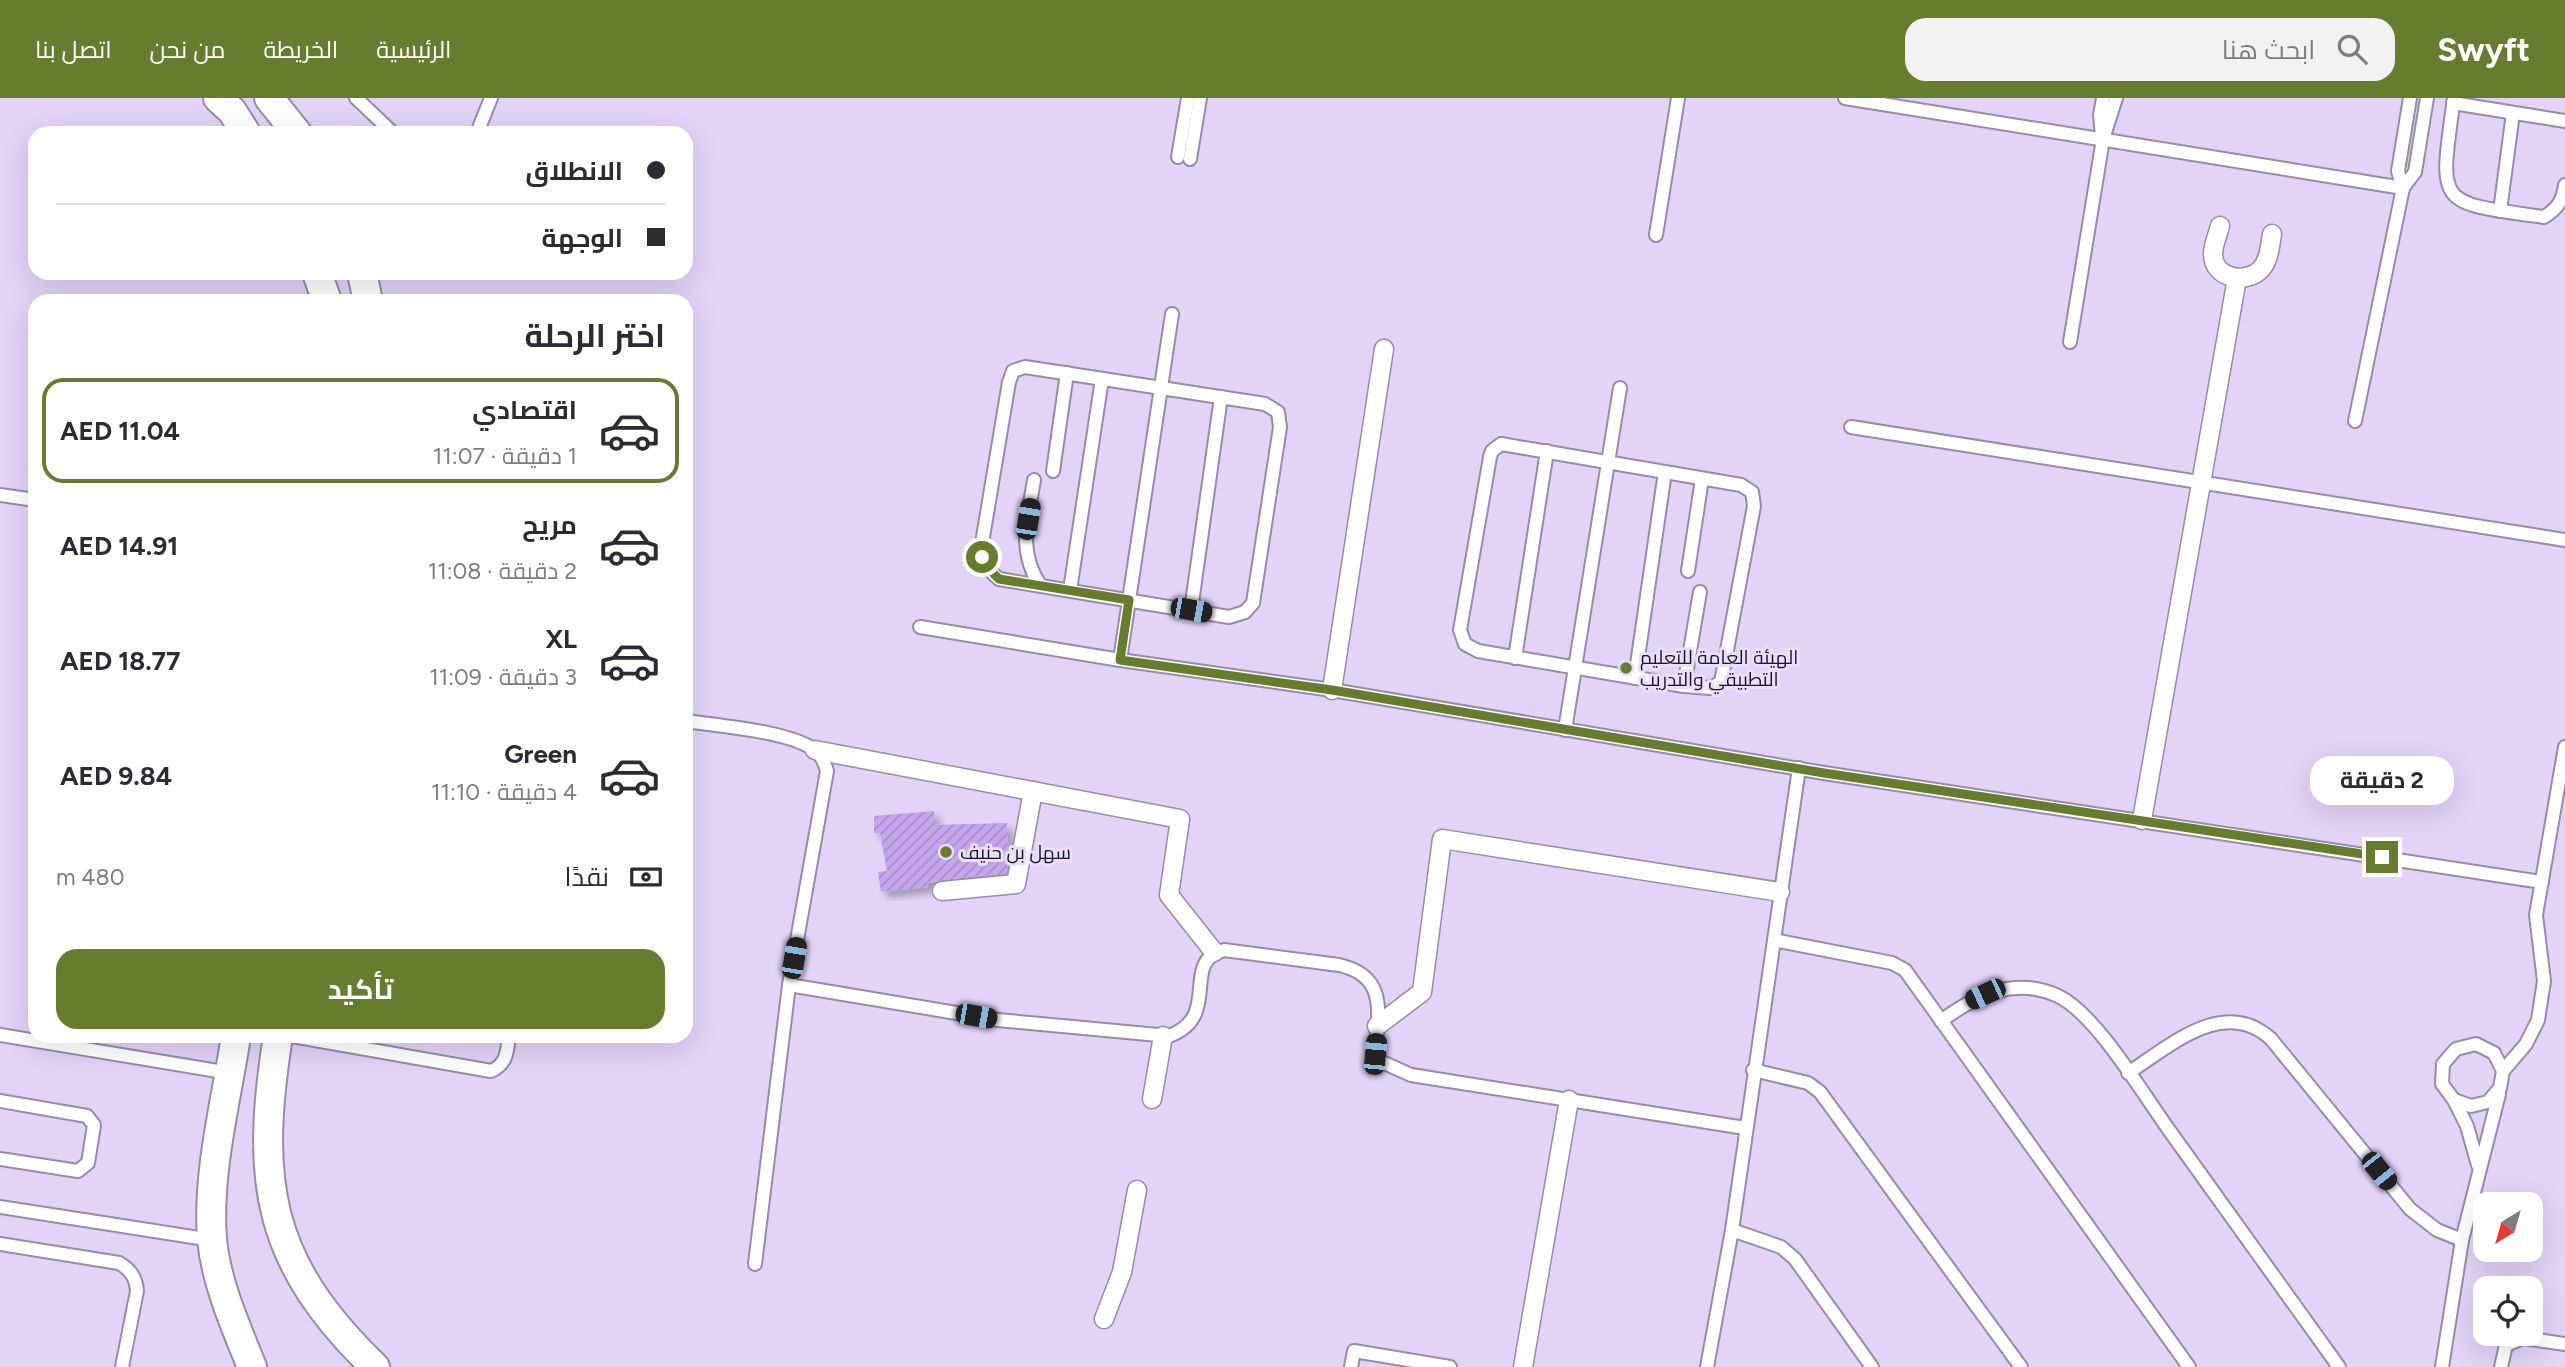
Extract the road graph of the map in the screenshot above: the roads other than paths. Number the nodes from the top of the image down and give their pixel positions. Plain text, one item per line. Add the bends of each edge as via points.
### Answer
1 (218, 98) edge
2 (269, 98) edge
3 (356, 98) edge
4 (491, 98) edge
5 (1188, 98) edge
6 (1200, 98) edge
7 (1678, 98) edge
8 (1845, 98) edge
9 (2103, 98) edge
10 (2116, 98) edge
11 (2410, 98) edge
12 (2427, 98) edge
13 (2453, 101) edge
14 (2513, 113) junction
15 (2565, 121) edge
16 (242, 126) edge
17 (291, 126) edge
18 (386, 126) edge
19 (480, 126) edge
20 (2103, 139) junction
21 (2565, 186) edge
22 (2403, 188) junction
23 (2500, 211) junction
24 (2220, 226) dead end
25 (2272, 234) dead end
26 (1656, 235) dead end
27 (2236, 278) junction
28 (1172, 314) dead end
29 (2070, 342) dead end
30 (1384, 349) dead end
31 (1067, 373) junction
32 (1102, 379) junction
33 (1161, 388) junction
34 (1620, 388) dead end
35 (1221, 397) junction
36 (2355, 421) dead end
37 (1851, 427) dead end
38 (1547, 451) junction
39 (1608, 462) junction
40 (1053, 471) dead end
41 (1665, 472) junction
42 (1702, 479) junction
43 (1034, 480) dead end
44 (2201, 482) junction
45 (0, 495) edge
46 (28, 499) edge
47 (2565, 540) edge
48 (1688, 571) dead end
49 (1040, 585) junction
50 (1070, 590) junction
51 (1700, 592) dead end
52 (1129, 600) junction
53 (1191, 610) junction
54 (920, 627) dead end
55 (1515, 658) junction
56 (1120, 660) junction
57 (1574, 668) junction
58 (1635, 678) junction
59 (1684, 686) junction
60 (1332, 690) junction
61 (693, 722) edge
62 (1565, 730) junction
63 (2565, 747) edge
64 (815, 750) junction
65 (1800, 768) junction
66 (1033, 791) junction
67 (2141, 820) junction
68 (2542, 882) junction
69 (942, 891) dead end
70 (1780, 892) junction
71 (1774, 940) junction
72 (1214, 952) junction
73 (789, 985) junction
74 (1941, 1021) junction
75 (1377, 1026) junction
76 (0, 1035) edge
77 (1163, 1036) junction
78 (28, 1040) edge
79 (48, 1043) edge
80 (235, 1043) edge
81 (277, 1043) edge
82 (359, 1043) edge
83 (508, 1043) edge
84 (1753, 1070) junction
85 (2503, 1071) junction
86 (230, 1073) junction
87 (2128, 1073) junction
88 (2500, 1088) junction
89 (1152, 1099) dead end
90 (1569, 1100) junction
91 (2454, 1100) junction
92 (0, 1101) edge
93 (1745, 1128) junction
94 (0, 1159) edge
95 (2479, 1168) junction
96 (1137, 1190) dead end
97 (0, 1207) edge
98 (1732, 1230) junction
99 (212, 1240) junction
100 (2462, 1240) junction
101 (0, 1244) edge
102 (755, 1264) dead end
103 (1104, 1319) dead end
104 (2565, 1344) edge
105 (248, 1364) edge
106 (122, 1367) edge
107 (374, 1367) edge
108 (1351, 1367) edge
109 (1450, 1367) edge
110 (1523, 1367) edge
111 (1707, 1367) edge
112 (1872, 1367) edge
113 (2021, 1367) edge
114 (2189, 1367) edge
115 (2339, 1367) edge
116 (2442, 1367) edge
117 (2501, 1367) edge

1 - 16 street
2 - 17 street
3 - 18 lane
4 - 19 lane
5 - 6 lane via 1184,158
7 - 26 lane
8 - 20 lane
9 - 20 lane
10 - 20 lane
11 - 22 lane via 2398,171
12 - 22 lane via 2415,172
13 - 14 lane
13 - 23 lane via 2446,183 2455,199
14 - 15 lane
14 - 23 lane
20 - 22 lane
20 - 29 lane
21 - 23 lane via 2556,209 2544,217
22 - 36 lane
24 - 27 street via 2215,262
25 - 27 street via 2261,270
27 - 44 street
28 - 33 lane
30 - 60 street
31 - 32 lane
31 - 40 lane
31 - 49 lane via 1025,367 1010,376 981,549 985,565 999,579
32 - 33 lane
32 - 50 lane
33 - 35 lane
33 - 52 lane
34 - 39 lane
35 - 53 lane
35 - 53 lane via 1272,407 1278,412 1280,427 1253,603 1234,617
37 - 44 lane
38 - 39 lane
38 - 55 lane
38 - 55 lane via 1501,444 1492,451 1460,630 1471,649
39 - 41 lane
39 - 57 lane
41 - 42 lane
41 - 58 lane
42 - 48 lane
42 - 59 lane via 1748,488 1754,506 1724,676 1711,688
43 - 49 lane via 1024,550
44 - 47 lane
44 - 67 street
45 - 46 lane
49 - 50 lane
50 - 52 lane
51 - 59 lane
52 - 53 lane
52 - 56 lane
54 - 56 lane
55 - 57 lane
56 - 60 lane
57 - 58 lane
57 - 62 lane
58 - 59 lane
60 - 62 lane
61 - 64 lane via 798,740
62 - 65 lane
63 - 68 lane
64 - 66 street
64 - 73 lane via 827,771
65 - 67 lane
65 - 70 lane
66 - 69 street via 1016,884
66 - 72 street via 1180,819 1169,895
67 - 68 lane
68 - 85 lane via 2536,915 2543,1001 2526,1044
70 - 71 lane
70 - 75 street via 1442,839 1422,992
71 - 74 lane via 1892,963 1916,983
71 - 84 lane
72 - 75 lane via 1352,968 1365,977 1379,998
72 - 77 lane via 1203,968 1192,1023 1184,1031
73 - 77 lane via 998,1020
73 - 102 lane
74 - 87 lane via 1963,1005 2013,986 2046,991 2074,1005
74 - 114 lane
75 - 90 lane via 1375,1054 1394,1069
76 - 78 lane
77 - 89 street
79 - 86 lane
80 - 86 street
81 - 107 street via 266,1125 274,1206 298,1274 318,1306
82 - 83 lane via 491,1071 506,1059
84 - 93 lane
84 - 113 lane via 1808,1083 1820,1092
85 - 88 lane
85 - 91 lane via 2494,1053 2476,1044 2456,1049 2444,1064 2442,1084
86 - 99 street via 214,1181
87 - 100 lane via 2216,1022 2254,1026 2271,1040 2410,1209 2437,1230
87 - 115 lane
88 - 91 lane via 2488,1102 2471,1106
88 - 95 lane
90 - 93 lane
90 - 110 street
91 - 95 lane
92 - 94 lane via 87,1116 94,1125 88,1163 78,1171
93 - 98 lane
95 - 100 lane
96 - 103 street via 1122,1272
97 - 99 lane
98 - 111 lane
98 - 112 lane via 1781,1247 1795,1259
99 - 105 street
100 - 116 lane
101 - 106 lane via 127,1268 137,1291
104 - 117 lane via 2517,1338 2506,1345
108 - 109 lane via 1354,1351

